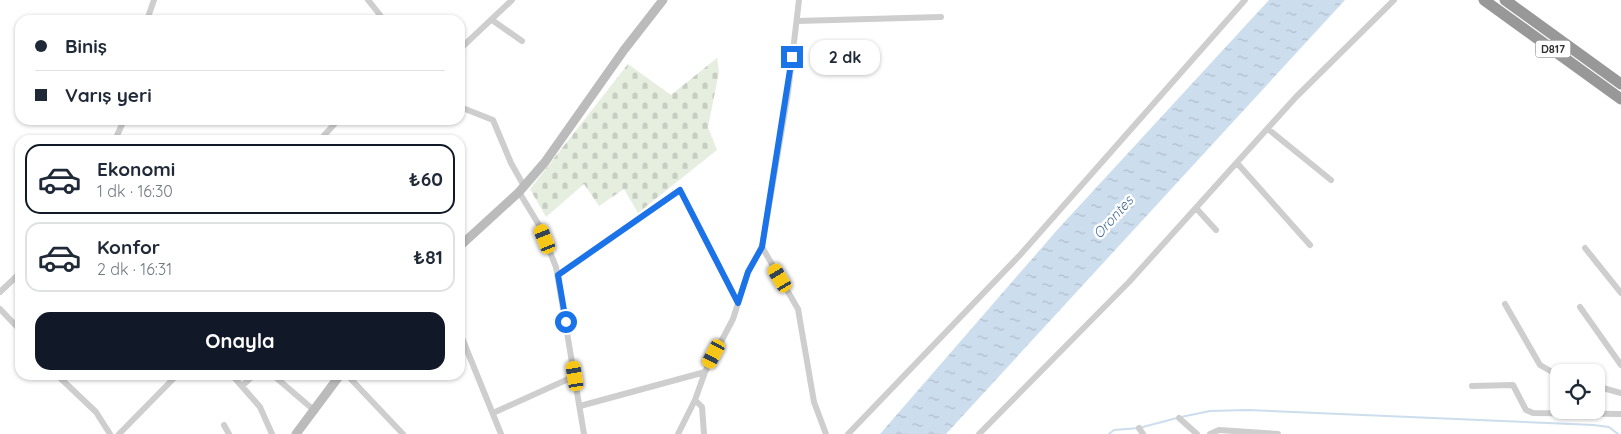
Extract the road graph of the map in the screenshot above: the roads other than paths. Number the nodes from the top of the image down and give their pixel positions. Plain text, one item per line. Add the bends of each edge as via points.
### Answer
1 (154, 0) edge
2 (368, 0) edge
3 (512, 0) edge
4 (663, 0) edge
5 (799, 0) edge
6 (1245, 0) edge
7 (1394, 0) edge
8 (1484, 0) edge
9 (1505, 0) edge
10 (149, 15) edge
11 (380, 15) edge
12 (941, 17) dead end
13 (492, 20) junction
14 (797, 20) junction
15 (522, 41) dead end
16 (465, 44) edge
17 (1621, 84) edge
18 (1621, 99) edge
19 (465, 109) edge
20 (334, 125) edge
21 (1268, 129) junction
22 (324, 135) edge
23 (1237, 162) junction
24 (1331, 180) dead end
25 (521, 189) junction
26 (1196, 208) junction
27 (1216, 230) dead end
28 (465, 241) edge
29 (1310, 245) dead end
30 (762, 247) junction
31 (1585, 248) dead end
32 (558, 275) junction
33 (15, 278) edge
34 (0, 292) edge
35 (1621, 293) edge
36 (738, 303) junction
37 (1505, 304) dead end
38 (1580, 307) dead end
39 (0, 309) edge
40 (15, 325) edge
41 (465, 345) edge
42 (1621, 365) edge
43 (1550, 371) edge
44 (705, 372) junction
45 (575, 376) junction
46 (64, 380) edge
47 (172, 380) edge
48 (237, 380) edge
49 (249, 380) edge
50 (279, 380) edge
51 (337, 380) edge
52 (352, 380) edge
53 (242, 386) junction
54 (1472, 386) dead end
55 (1605, 389) edge
56 (1621, 393) edge
57 (695, 400) junction
58 (580, 406) junction
59 (315, 411) junction
60 (493, 414) junction
61 (1621, 414) edge
62 (1179, 418) dead end
63 (224, 425) dead end
64 (110, 434) edge
65 (119, 434) edge
66 (229, 434) edge
67 (272, 434) edge
68 (296, 434) edge
69 (403, 434) edge
70 (501, 434) edge
71 (584, 434) edge
72 (678, 434) edge
73 (704, 434) edge
74 (826, 434) edge
75 (848, 434) edge
76 (979, 434) edge
77 (1197, 434) edge
78 (1210, 434) edge
79 (1278, 434) edge

1 - 10 street
2 - 11 street
3 - 13 street
4 - 25 street via 545,162
5 - 14 street
6 - 75 street via 1020,255
7 - 21 street
8 - 18 highway, D817
9 - 17 highway, D817
12 - 14 street
13 - 15 street
13 - 16 street
14 - 30 street
19 - 25 street via 493,120
20 - 22 street
21 - 23 street
21 - 24 street
23 - 26 street
23 - 29 street
25 - 28 street
25 - 32 street
26 - 27 street
26 - 76 street via 1129,282
30 - 36 street via 748,272
30 - 74 street via 798,309 814,402
31 - 35 street
32 - 36 street via 680,190
32 - 45 street
33 - 34 street
36 - 44 street
37 - 43 street via 1540,365
38 - 42 street
39 - 40 street
41 - 60 street
44 - 57 street
44 - 58 street
45 - 58 street
45 - 60 street
46 - 64 street via 96,412
47 - 65 street
48 - 53 street
49 - 53 street
50 - 59 street
51 - 59 street
52 - 69 street
53 - 67 street via 260,407
54 - 61 street via 1513,385 1526,410 1533,413
55 - 56 street
57 - 72 street
57 - 73 street via 702,407
58 - 71 street
59 - 68 street
60 - 70 street
62 - 77 street
63 - 66 street
78 - 79 street via 1219,430

